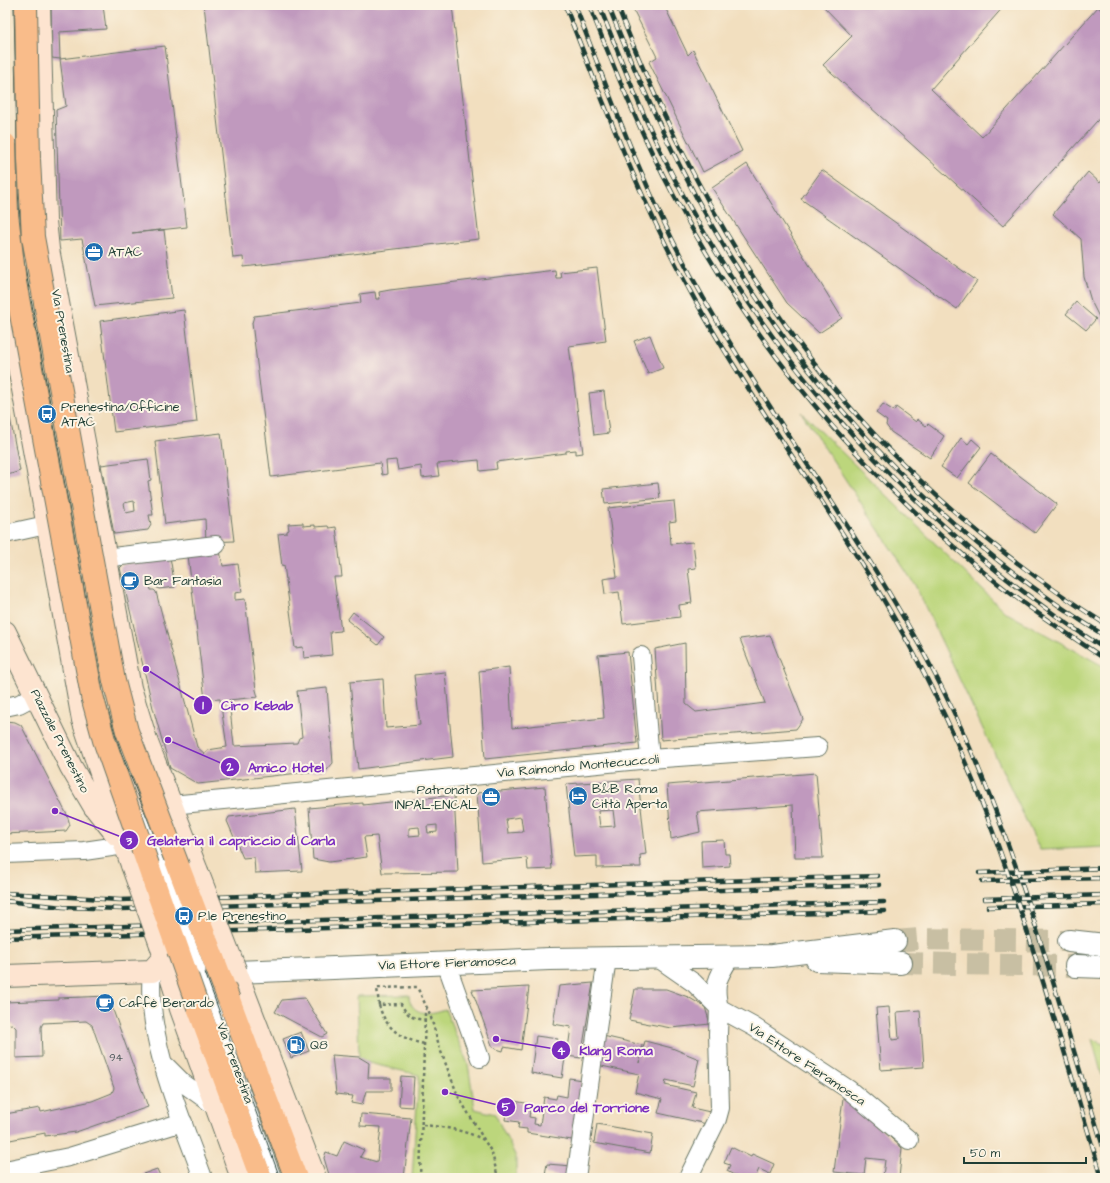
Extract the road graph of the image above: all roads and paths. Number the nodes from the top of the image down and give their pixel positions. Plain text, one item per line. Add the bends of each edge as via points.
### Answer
1 (26, 5) edge
2 (39, 5) edge
3 (5, 144) edge
4 (5, 290) edge
5 (46, 524) junction
6 (5, 534) edge
7 (216, 544) dead end
8 (104, 558) junction
9 (5, 632) edge
10 (641, 656) dead end
11 (36, 695) junction
12 (5, 707) edge
13 (818, 747) dead end
14 (650, 760) junction
15 (70, 767) junction
16 (102, 778) junction
17 (164, 814) junction
18 (126, 845) junction
19 (5, 854) edge
20 (1069, 941) tunnel mouth
21 (895, 942) tunnel mouth
22 (1105, 945) edge
23 (731, 956) junction
24 (772, 956) junction
25 (159, 958) junction
26 (608, 958) junction
27 (658, 958) junction
28 (446, 963) junction
29 (901, 963) tunnel mouth
30 (1076, 966) tunnel mouth
31 (1105, 967) edge
32 (236, 972) junction
33 (5, 976) edge
34 (210, 996) junction
35 (379, 1005) junction
36 (427, 1006) junction
37 (719, 1008) junction
38 (432, 1019) junction
39 (425, 1020) junction
40 (424, 1044) junction
41 (480, 1058) dead end
42 (163, 1062) junction
43 (215, 1106) junction
44 (183, 1122) junction
45 (423, 1125) junction
46 (485, 1140) junction
47 (909, 1140) dead end
48 (5, 1170) edge
49 (203, 1178) edge
50 (242, 1178) edge
51 (261, 1178) edge
52 (277, 1178) edge
53 (296, 1178) edge
54 (315, 1178) edge
55 (420, 1178) edge
56 (498, 1178) edge
57 (576, 1178) edge
58 (688, 1178) edge

1 - 53 highway, bridge via 33,237 116,690 127,731
2 - 8 main road, Via Prenestina via 46,234
3 - 51 highway, bridge via 7,214 15,282 96,716
4 - 5 main road
5 - 6 street
5 - 16 main road, Piazzale Prenestino via 85,729
7 - 8 street
8 - 17 main road, Via Prenestina via 122,652
9 - 11 main road, Piazzale Prenestino
10 - 14 street
11 - 12 street via 19,704
11 - 15 main road, Piazzale Prenestino
13 - 14 street, Via Raimondo Montecuccoli
14 - 17 street, Via Raimondo Montecuccoli
15 - 16 main road
15 - 18 main road, Piazzale Prenestino via 94,806
16 - 17 main road via 133,791
16 - 18 main road, Piazzale Prenestino
17 - 18 street via 130,827
17 - 32 main road, bridge via 196,871
17 - 34 lane, Via Prenestina, bridge via 162,865
18 - 19 street via 84,851
18 - 25 main road, Piazzale Prenestino, bridge
20 - 22 street
21 - 24 street, Via Ettore Fieramosca
23 - 24 street, Via Ettore Fieramosca
23 - 27 street, Via Ettore Fieramosca
23 - 37 street via 716,984
24 - 29 street, Via Ettore Fieramosca via 833,962
25 - 33 main road via 113,973
25 - 42 street via 151,1006
25 - 43 main road
26 - 27 street, Via Ettore Fieramosca
26 - 28 street, Via Ettore Fieramosca
26 - 57 street
27 - 37 street, Via Ettore Fieramosca via 694,982
28 - 32 street, Via Ettore Fieramosca
28 - 41 street
30 - 31 street
32 - 34 lane
32 - 54 main road
34 - 52 lane, Via Prenestina
35 - 36 path via 377,988 417,987
35 - 39 path via 401,1004 412,1018
35 - 40 path via 382,1017 389,1028 404,1038
36 - 38 path
36 - 39 path
37 - 47 street, Via Ettore Fieramosca via 754,1027 848,1089
37 - 58 street via 721,1098 717,1119
38 - 39 path
38 - 46 path via 440,1049 458,1096
39 - 40 path
40 - 45 path
42 - 43 street via 183,1083
42 - 44 street
43 - 50 main road
44 - 48 street via 69,1157
44 - 49 street
45 - 46 path via 466,1133
45 - 55 path
46 - 56 path via 492,1152

